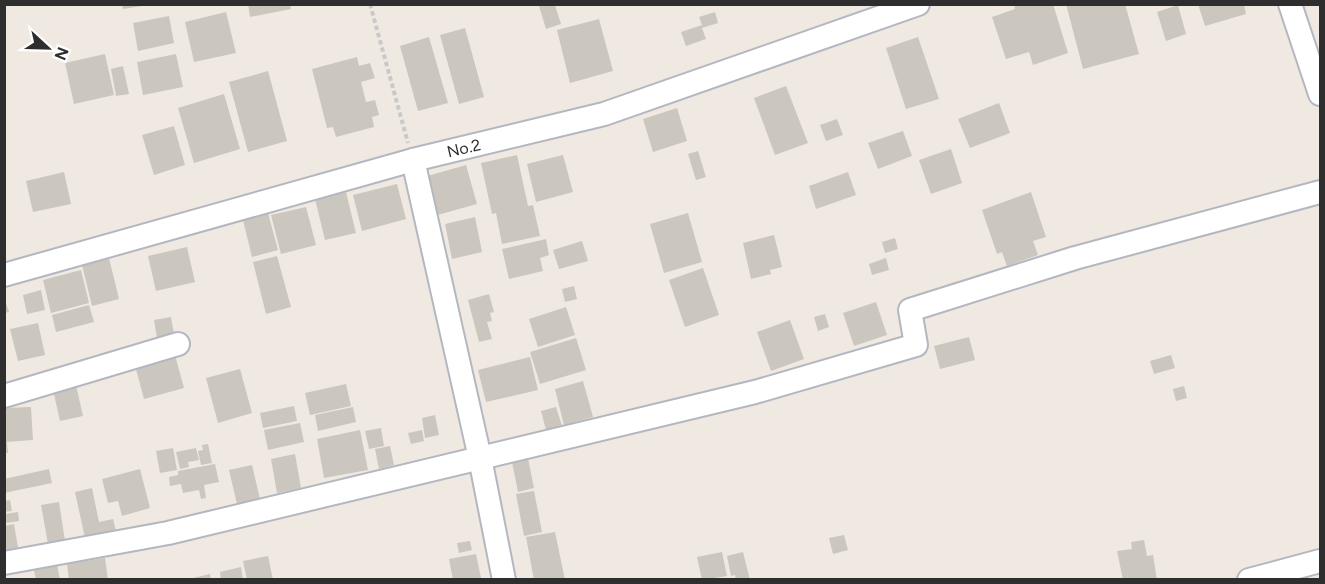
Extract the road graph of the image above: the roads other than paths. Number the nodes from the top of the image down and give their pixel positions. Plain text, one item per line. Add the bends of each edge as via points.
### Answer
1 (918, 4) edge
2 (1290, 4) edge
3 (1320, 94) edge
4 (413, 160) junction
5 (1320, 192) edge
6 (4, 275) edge
7 (178, 344) dead end
8 (4, 396) edge
9 (480, 458) junction
10 (1320, 561) edge
11 (4, 562) edge
12 (504, 579) edge
13 (1249, 579) edge

1 - 4 street, No.2 via 604,114
2 - 3 street
4 - 6 street, No.2
4 - 9 street
5 - 9 street via 1075,258 910,310 916,345 755,392
7 - 8 street
9 - 11 street via 168,533
9 - 12 street
10 - 13 street

